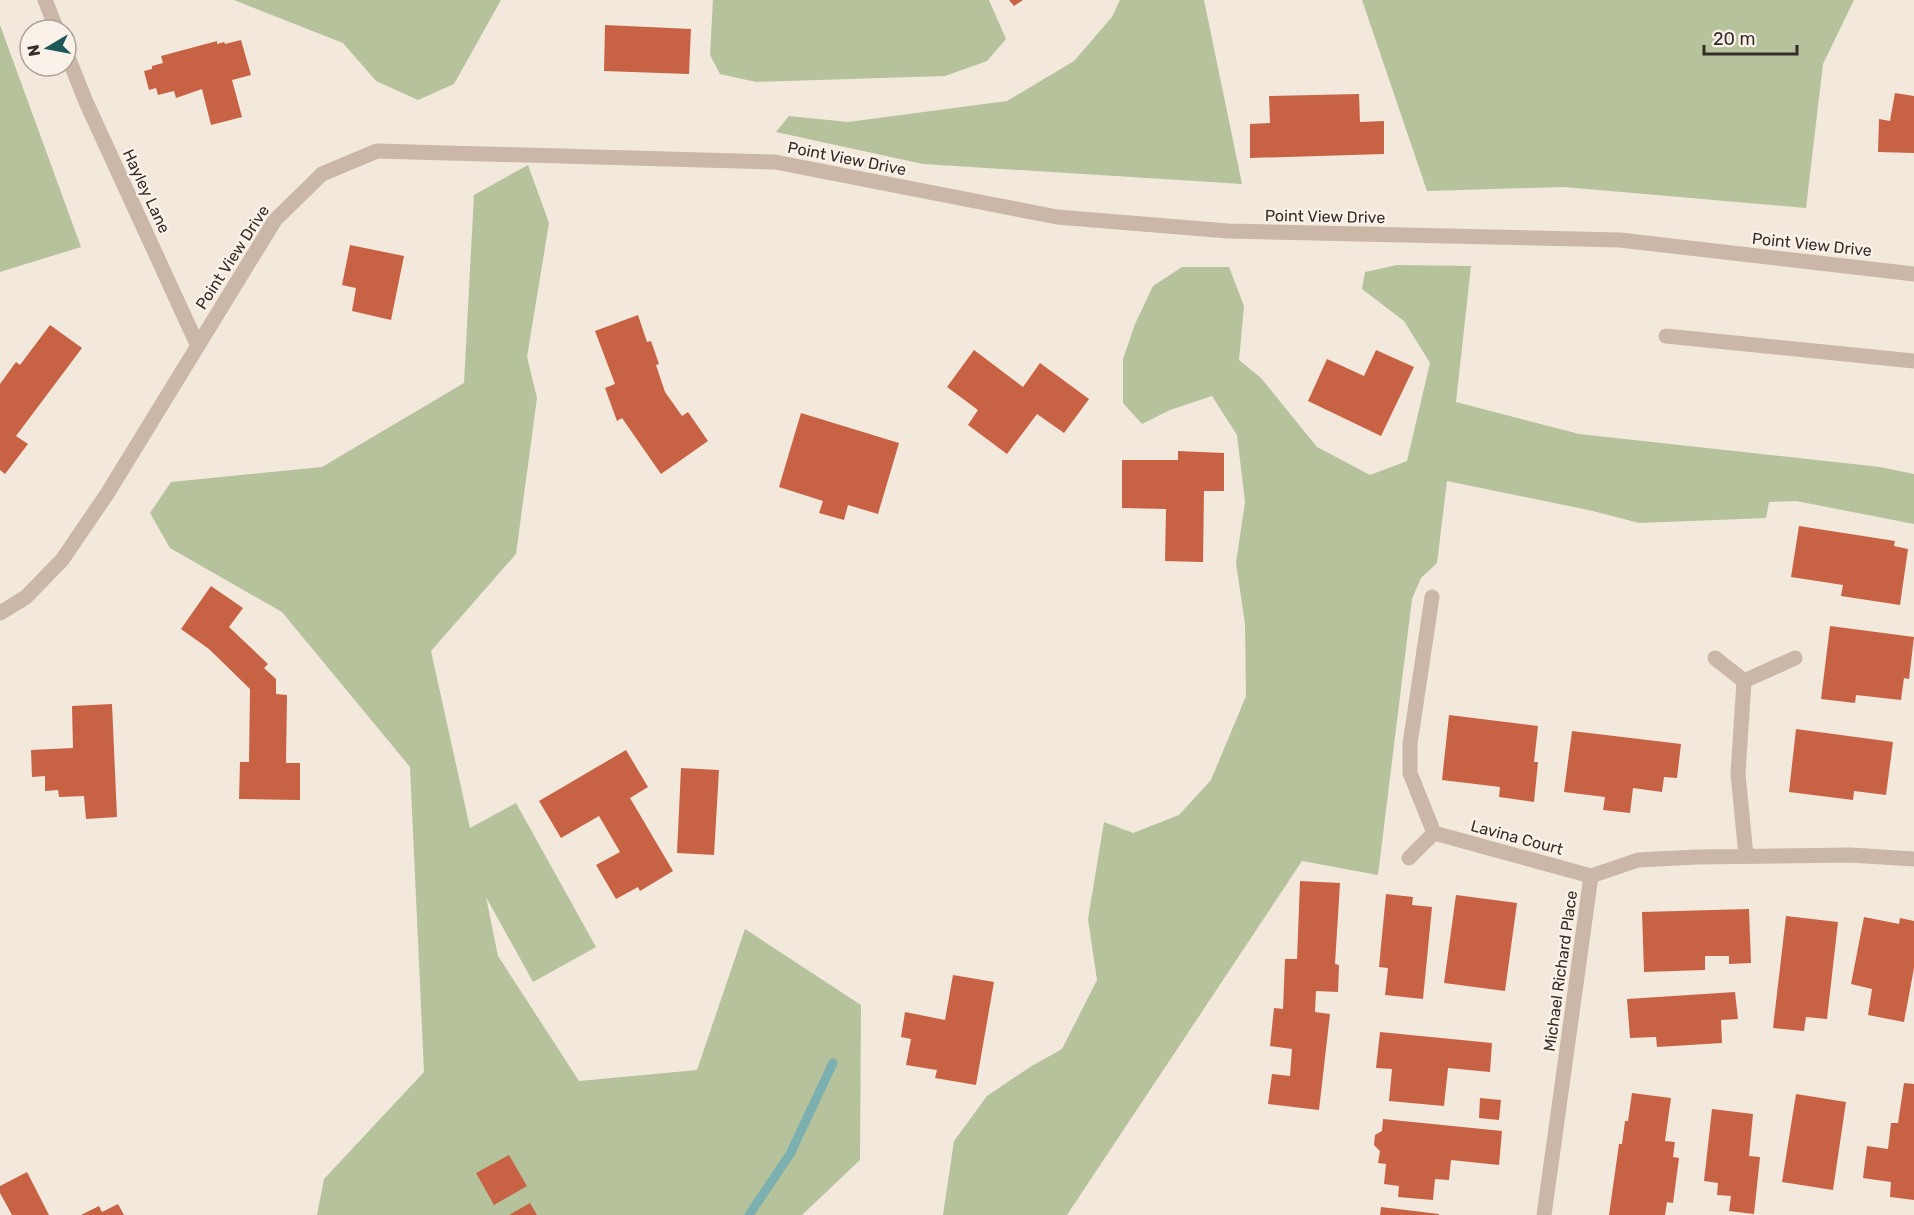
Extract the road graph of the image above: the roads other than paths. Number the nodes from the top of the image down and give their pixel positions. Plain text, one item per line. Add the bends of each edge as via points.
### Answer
1 (45, 0) edge
2 (52, 18) edge
3 (76, 78) edge
4 (1914, 274) edge
5 (1666, 336) dead end
6 (197, 344) junction
7 (1914, 361) edge
8 (1432, 597) dead end
9 (0, 613) edge
10 (1715, 658) dead end
11 (1795, 658) dead end
12 (1744, 681) junction
13 (1434, 833) junction
14 (1746, 856) junction
15 (1409, 858) dead end
16 (1914, 859) edge
17 (1591, 876) junction
18 (1544, 1215) edge

1 - 2 street
3 - 6 street, Hayley Lane
4 - 6 street, Point View Drive via 1620,240 1228,231 1057,217 775,162 377,151 322,174 275,220
5 - 7 street
6 - 9 street, Point View Drive via 107,494 62,560 26,597
8 - 13 street via 1410,744 1410,773
10 - 12 street
11 - 12 street
12 - 14 street via 1738,774
13 - 15 street
13 - 17 street, Lavina Court
14 - 16 street, Michael Richard Place
14 - 17 street, Michael Richard Place via 1638,860
17 - 18 street, Michael Richard Place

